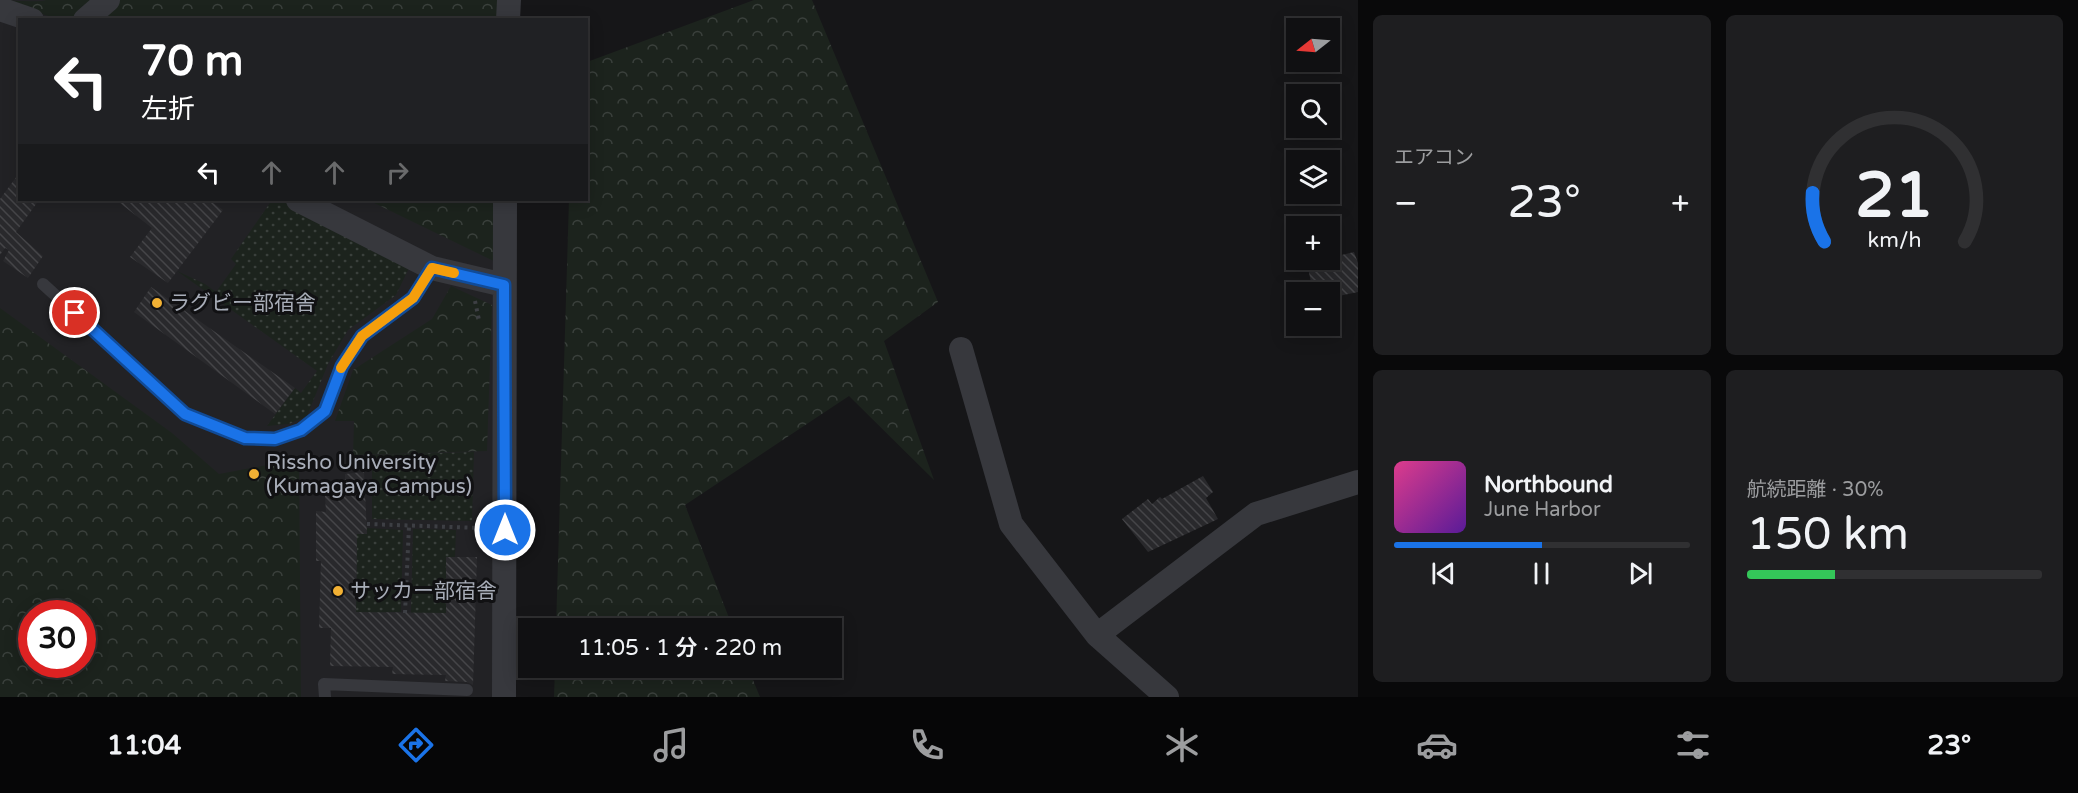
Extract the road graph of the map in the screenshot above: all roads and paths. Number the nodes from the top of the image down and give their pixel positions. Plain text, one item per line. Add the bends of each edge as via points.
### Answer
1 (108, 0) edge
2 (508, 0) edge
3 (0, 9) edge
4 (26, 18) edge
5 (87, 18) edge
6 (508, 18) edge
7 (300, 201) edge
8 (505, 201) edge
9 (432, 268) junction
10 (44, 284) dead end
11 (504, 285) junction
12 (961, 349) dead end
13 (1358, 482) edge
14 (367, 524) dead end
15 (409, 526) junction
16 (481, 528) dead end
17 (405, 613) dead end
18 (1098, 635) junction
19 (467, 690) dead end
20 (324, 697) edge
21 (504, 697) edge
22 (1167, 697) edge

1 - 5 street
2 - 6 street
3 - 4 street
7 - 9 street
8 - 11 street
9 - 10 lane via 413,298 362,336 342,366 325,411 301,430 275,439 245,438 185,414
9 - 11 street
11 - 21 street
12 - 18 street via 1011,524
13 - 18 street via 1256,514
14 - 15 path
15 - 16 path
15 - 17 path
18 - 22 street
19 - 20 lane via 324,684

